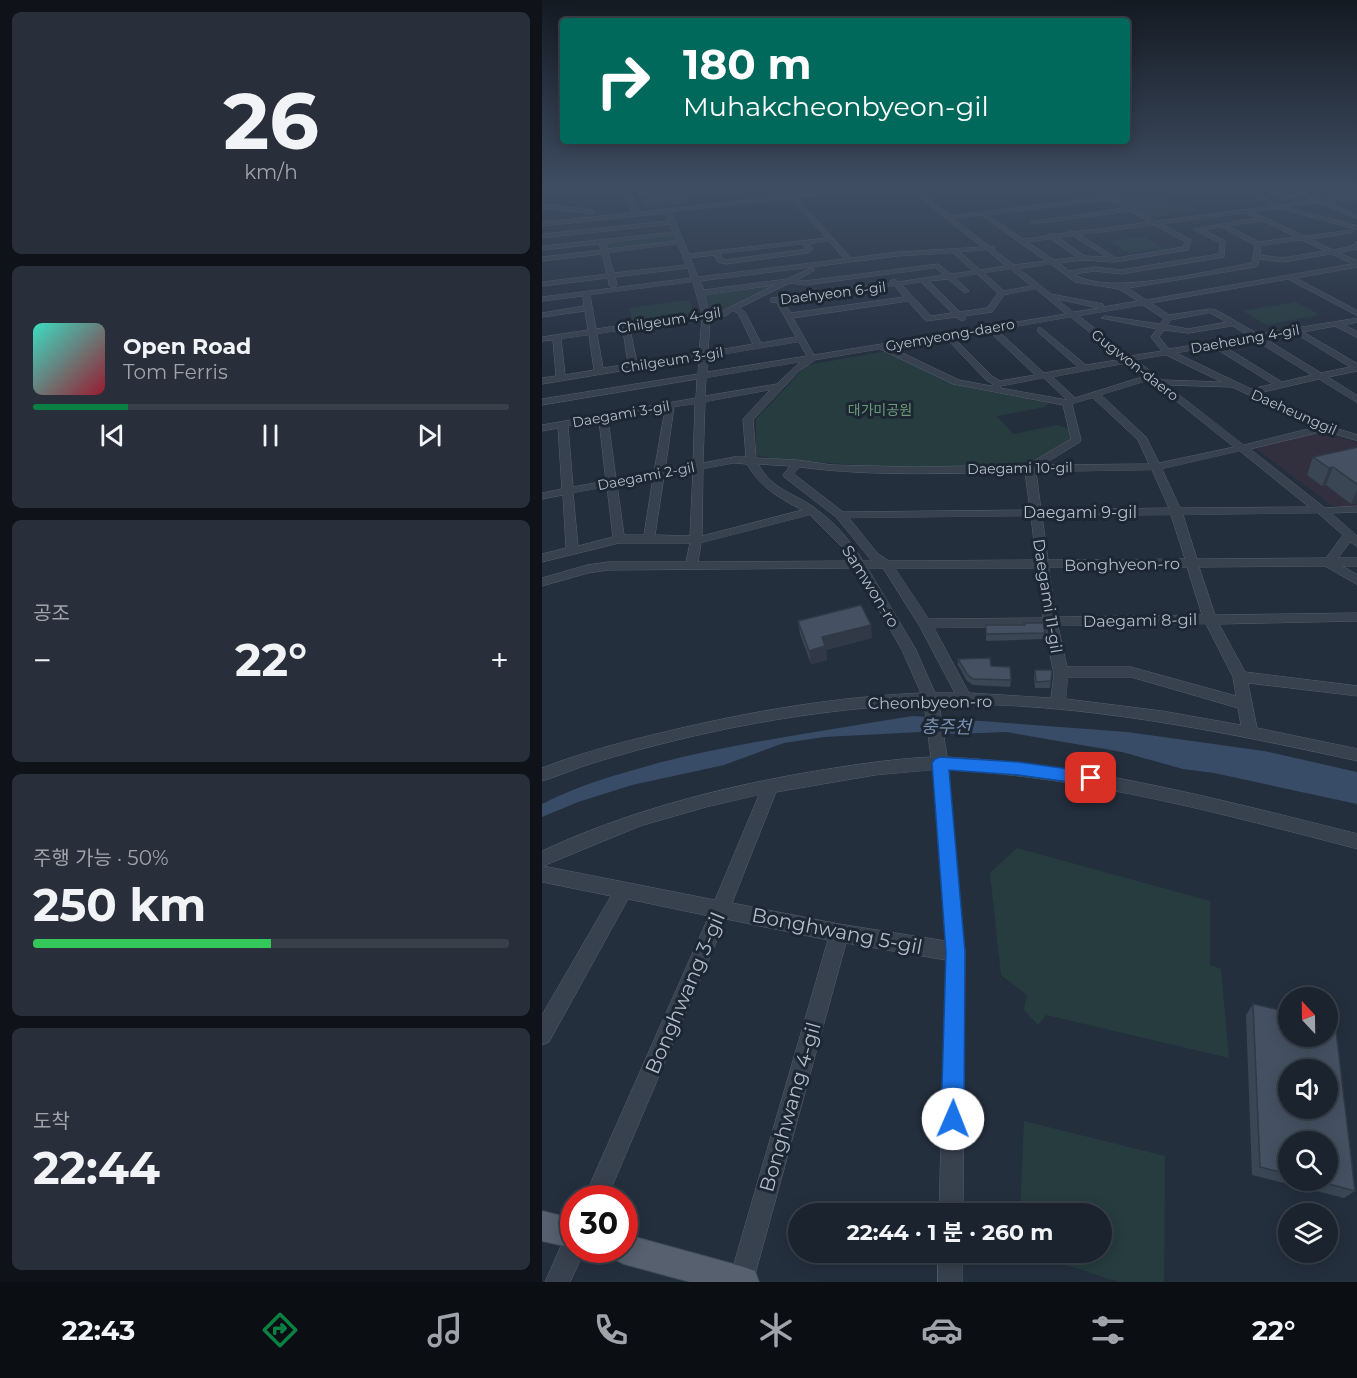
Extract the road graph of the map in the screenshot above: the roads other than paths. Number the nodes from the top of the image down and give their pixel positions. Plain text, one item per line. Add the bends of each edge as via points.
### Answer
1 (655, 246) edge
2 (603, 247) edge
3 (648, 247) edge
4 (684, 247) edge
5 (762, 247) edge
6 (808, 247) edge
7 (838, 247) edge
8 (988, 247) edge
9 (988, 247) edge
10 (1030, 247) edge
11 (1067, 247) edge
12 (1094, 247) edge
13 (1187, 247) edge
14 (1223, 247) edge
15 (1258, 247) edge
16 (1322, 247) edge
17 (1356, 247) edge
18 (628, 249) junction
19 (991, 249) junction
20 (605, 252) junction
21 (716, 252) junction
22 (956, 252) junction
23 (1333, 252) junction
24 (1161, 253) junction
25 (658, 254) dead end
26 (576, 255) junction
27 (687, 256) junction
28 (631, 257) dead end
29 (768, 257) junction
30 (1256, 257) junction
31 (873, 258) junction
32 (1083, 258) junction
33 (1115, 260) junction
34 (850, 261) junction
35 (1052, 262) junction
36 (1180, 264) junction
37 (822, 265) junction
38 (1358, 265) edge
39 (691, 267) junction
40 (1015, 267) junction
41 (549, 268) edge
42 (776, 270) junction
43 (579, 271) junction
44 (886, 272) junction
45 (980, 273) junction
46 (1067, 273) junction
47 (1198, 274) junction
48 (610, 276) junction
49 (951, 277) junction
50 (1291, 278) junction
51 (830, 279) junction
52 (1206, 279) dead end
53 (696, 280) junction
54 (788, 281) junction
55 (926, 282) junction
56 (542, 284) edge
57 (1215, 284) dead end
58 (898, 285) junction
59 (1037, 287) junction
60 (1121, 287) junction
61 (1224, 289) junction
62 (614, 290) junction
63 (965, 291) dead end
64 (701, 292) junction
65 (586, 293) junction
66 (840, 293) junction
67 (1002, 293) junction
68 (760, 297) junction
69 (910, 298) junction
70 (1053, 298) junction
71 (542, 299) edge
72 (780, 301) junction
73 (1144, 302) junction
74 (851, 306) junction
75 (1120, 307) junction
76 (588, 308) junction
77 (734, 309) junction
78 (1358, 314) edge
79 (542, 315) edge
80 (958, 315) junction
81 (1074, 315) junction
82 (706, 316) junction
83 (788, 316) junction
84 (1105, 318) junction
85 (1168, 318) junction
86 (1358, 320) edge
87 (1029, 322) junction
88 (1335, 323) junction
89 (1232, 324) junction
90 (626, 327) junction
91 (991, 328) junction
92 (1160, 328) junction
93 (1040, 330) dead end
94 (1295, 330) junction
95 (973, 331) junction
96 (592, 332) junction
97 (1100, 334) junction
98 (799, 335) junction
99 (947, 336) junction
100 (1358, 336) edge
101 (557, 337) junction
102 (1254, 337) junction
103 (542, 339) edge
104 (756, 341) junction
105 (1214, 344) junction
106 (881, 346) junction
107 (1167, 352) junction
108 (705, 354) junction
109 (812, 358) junction
110 (1132, 359) junction
111 (633, 366) junction
112 (1084, 368) junction
113 (1358, 368) edge
114 (599, 371) junction
115 (1044, 375) junction
116 (702, 376) junction
117 (1320, 376) junction
118 (1151, 377) junction
119 (561, 378) junction
120 (542, 381) edge
121 (1165, 382) junction
122 (1232, 385) junction
123 (1281, 385) junction
124 (780, 386) junction
125 (996, 386) junction
126 (1250, 392) junction
127 (1094, 394) junction
128 (700, 400) junction
129 (1358, 400) edge
130 (542, 402) edge
131 (1069, 402) junction
132 (670, 405) junction
133 (603, 417) junction
134 (563, 424) junction
135 (542, 428) edge
136 (1325, 428) junction
137 (1356, 436) edge
138 (1245, 448) junction
139 (751, 460) junction
140 (797, 463) junction
141 (699, 466) junction
142 (1156, 467) junction
143 (1030, 468) junction
144 (659, 474) junction
145 (612, 483) junction
146 (567, 491) junction
147 (542, 496) edge
148 (1358, 509) edge
149 (1325, 510) junction
150 (812, 511) junction
151 (1036, 512) junction
152 (1176, 512) junction
153 (840, 515) junction
154 (1355, 536) edge
155 (649, 538) junction
156 (619, 539) junction
157 (696, 541) junction
158 (572, 549) junction
159 (542, 558) edge
160 (1358, 562) edge
161 (1193, 563) junction
162 (1329, 563) junction
163 (691, 565) junction
164 (858, 565) junction
165 (1043, 565) junction
166 (887, 566) junction
167 (1358, 581) edge
168 (542, 582) edge
169 (1358, 617) edge
170 (1210, 619) junction
171 (1050, 622) junction
172 (925, 624) junction
173 (1060, 672) junction
174 (1240, 677) junction
175 (1358, 691) edge
176 (965, 698) junction
177 (931, 699) junction
178 (1244, 704) junction
179 (1058, 705) junction
180 (1250, 732) junction
181 (1358, 755) edge
182 (940, 763) junction
183 (542, 775) edge
184 (771, 786) junction
185 (1358, 842) edge
186 (542, 859) edge
187 (542, 874) edge
188 (623, 891) junction
189 (721, 908) junction
190 (839, 933) junction
191 (956, 952) junction
192 (542, 1035) edge
193 (601, 1185) edge
194 (951, 1203) edge
195 (542, 1226) edge
196 (560, 1230) edge
197 (638, 1255) edge
198 (566, 1263) edge
199 (950, 1263) edge
200 (678, 1273) edge
201 (557, 1282) edge
202 (742, 1282) edge
203 (950, 1282) edge

1 - 25 street
2 - 20 street
3 - 18 street
4 - 27 street
5 - 21 street
6 - 29 street via 808,251
7 - 34 street
8 - 19 street, Gugwon-daero
9 - 19 street, Gugwon-daero
10 - 35 street
11 - 32 street
12 - 33 street
13 - 24 street, Daehyeon 6-gil
14 - 36 street via 1222,256
15 - 30 street
16 - 23 street
17 - 23 street
18 - 20 street
18 - 28 street
19 - 22 street
19 - 40 street, Gugwon-daero
20 - 26 street
20 - 48 street
21 - 27 street
21 - 29 street via 720,261 726,262
22 - 31 street
22 - 45 street
23 - 30 street via 1283,260
23 - 38 street
24 - 33 street, Daehyeon 6-gil
24 - 36 street
26 - 41 street
26 - 43 street
27 - 39 street
29 - 42 street
30 - 47 street via 1254,265
31 - 34 street
31 - 44 street
32 - 33 street, Daehyeon 6-gil
32 - 35 street, Daehyeon 6-gil
34 - 37 street
35 - 40 street, Daehyeon 6-gil
35 - 46 street
36 - 46 street via 1121,272 1094,269
36 - 47 street
37 - 42 street
37 - 54 street, Chilgeum 4-gil
38 - 50 street, Gyemyeong-daero
39 - 48 street via 635,269
39 - 53 street
40 - 45 street, Daehyeon 6-gil
40 - 59 street, Gugwon-daero
40 - 70 street, Gugwon-daero
41 - 43 street
41 - 56 street
42 - 53 street
43 - 48 street
44 - 49 street via 938,266
44 - 51 street
44 - 58 street
45 - 49 street, Daehyeon 6-gil
45 - 67 street
46 - 60 street via 1078,280
47 - 52 street
47 - 60 street
48 - 62 street
49 - 55 street, Daehyeon 6-gil
49 - 63 street
50 - 61 street, Gyemyeong-daero
50 - 78 street
51 - 54 street
51 - 66 street
53 - 62 street
53 - 64 street
54 - 64 street
54 - 68 street, Chilgeum 4-gil
55 - 58 street, Daehyeon 6-gil
55 - 80 street
57 - 61 street
58 - 66 street, Daehyeon 6-gil
58 - 69 street
59 - 67 street
59 - 70 street, Gugwon-daero
60 - 73 street
61 - 73 street, Gyemyeong-daero
62 - 65 street
64 - 82 street
65 - 71 street
65 - 76 street
66 - 72 street, Daehyeon 6-gil
66 - 74 street
67 - 80 street via 989,310
68 - 72 street, Daehyeon 6-gil
68 - 77 street, Chilgeum 4-gil
69 - 74 street
69 - 80 street via 929,319
70 - 75 street
70 - 81 street, Gugwon-daero
70 - 87 street via 1053,305
72 - 83 street
73 - 75 street, Gyemyeong-daero
73 - 85 street
74 - 83 street
75 - 81 street, Gyemyeong-daero
75 - 84 street
76 - 79 street
76 - 96 street
77 - 82 street, Chilgeum 4-gil
77 - 104 street via 742,312
80 - 95 street
81 - 87 street, Gyemyeong-daero
81 - 97 street, Gugwon-daero
82 - 90 street, Chilgeum 4-gil
82 - 108 street
83 - 98 street
84 - 92 street
84 - 97 street
85 - 89 street via 1210,311
85 - 92 street
86 - 88 street, Daeheung 4-gil
87 - 91 street, Gyemyeong-daero
87 - 97 street
88 - 94 street, Daeheung 4-gil
88 - 100 street
89 - 92 street via 1188,331
89 - 102 street
90 - 96 street, Chilgeum 4-gil
90 - 111 street
91 - 95 street, Gyemyeong-daero
91 - 115 street
92 - 107 street via 1155,337
93 - 112 street
94 - 102 street, Daeheung 4-gil
94 - 113 street
95 - 99 street, Gyemyeong-daero
96 - 101 street, Chilgeum 4-gil
96 - 114 street
97 - 110 street, Gugwon-daero
98 - 104 street, Chilgeum 3-gil
98 - 109 street
99 - 106 street, Gyemyeong-daero
99 - 125 street
101 - 103 street, Chilgeum 4-gil
101 - 119 street
102 - 105 street, Daeheung 4-gil
102 - 117 street
104 - 108 street, Chilgeum 3-gil
105 - 107 street, Daeheung 4-gil
105 - 123 street
106 - 109 street, Gyemyeong-daero
106 - 125 street via 956,382
107 - 110 street, Daeheung 4-gil
107 - 122 street, Daeheunggil
108 - 111 street, Chilgeum 3-gil
108 - 116 street
109 - 116 street, Gyemyeong-daero
109 - 124 street
110 - 112 street, Daeheung 4-gil
110 - 118 street, Gugwon-daero
110 - 121 street, Gugwon-daero
111 - 114 street, Chilgeum 3-gil
112 - 115 street, Daeheung 4-gil
113 - 117 street
114 - 119 street, Chilgeum 3-gil
115 - 125 street, Daeheung 4-gil
115 - 131 street
116 - 128 street
116 - 130 street, Gyemyeong-daero
117 - 123 street
117 - 129 street
118 - 127 street
118 - 138 street, Gugwon-daero
119 - 120 street, Chilgeum 3-gil
121 - 122 street, Daeheunggil
121 - 138 street, Gugwon-daero
122 - 126 street, Daeheunggil
123 - 126 street
124 - 128 street, Daegami 3-gil
124 - 139 street via 748,419
125 - 131 street
126 - 136 street, Daeheunggil
127 - 131 street
127 - 142 street, Daegami 8-gil via 1142,439
128 - 132 street, Daegami 3-gil
128 - 141 street
131 - 143 street via 1076,440
132 - 133 street, Daegami 3-gil
132 - 144 street
133 - 134 street, Daegami 3-gil
133 - 145 street
134 - 135 street, Daegami 3-gil
134 - 146 street
136 - 137 street, Daeheunggil
136 - 138 street, Daegami 10-gil
138 - 142 street, Daegami 10-gil
138 - 149 street, Gugwon-daero
139 - 140 street, Daegami 10-gil
139 - 141 street, Daegami 2-gil
139 - 150 street, Samwon-ro via 759,475 778,493
140 - 143 street, Daegami 10-gil via 913,471
140 - 153 street via 788,475
141 - 144 street, Daegami 2-gil
141 - 157 street
142 - 143 street, Daegami 10-gil
142 - 152 street, Daegami 8-gil
143 - 151 street, Daegami 11-gil
144 - 145 street, Daegami 2-gil
144 - 155 street
145 - 146 street, Daegami 2-gil
145 - 156 street
146 - 147 street, Daegami 2-gil
146 - 158 street
148 - 149 street, Daegami 9-gil
149 - 152 street, Daegami 9-gil
149 - 154 street, Gugwon-daero
150 - 157 street
150 - 164 street, Samwon-ro via 849,548
151 - 152 street, Daegami 9-gil
151 - 153 street, Daegami 9-gil
151 - 165 street, Daegami 11-gil
152 - 161 street, Daegami 8-gil
153 - 166 street via 873,556
154 - 162 street
155 - 156 street
155 - 157 street
156 - 158 street
157 - 163 street
158 - 159 street
160 - 162 street, Bonghyeon-ro
161 - 162 street, Bonghyeon-ro
161 - 165 street, Bonghyeon-ro
161 - 170 street, Daegami 8-gil
162 - 167 street
163 - 164 street, Bonghyeon-ro
163 - 168 street, Bonghyeon-ro via 608,566
164 - 166 street, Bonghyeon-ro
164 - 177 street, Samwon-ro via 909,650
165 - 166 street, Bonghyeon-ro
165 - 171 street, Daegami 11-gil
166 - 172 street
169 - 170 street, Daegami 8-gil
170 - 171 street, Daegami 8-gil
170 - 174 street, Daegami 8-gil
171 - 172 street, Daegami 8-gil
171 - 173 street, Daegami 11-gil
172 - 176 street
173 - 178 street, Daegami 11-gil via 1131,672
173 - 179 street, Daegami 11-gil
174 - 175 street
174 - 178 street, Daegami 8-gil
176 - 177 street, Cheonbyeon-ro
176 - 179 street, Cheonbyeon-ro
177 - 182 street, Samwon-ro
177 - 183 street, Cheonbyeon-ro via 837,704 764,715 629,746
178 - 180 street, Daegami 8-gil
179 - 180 street, Cheonbyeon-ro via 1185,719
180 - 181 street, Cheonbyeon-ro
182 - 184 street via 851,771
182 - 185 street via 1091,778
182 - 191 street
184 - 186 street via 653,813 585,837
184 - 189 street, Bonghwang 3-gil
187 - 188 street, Bonghwang 5-gil
188 - 189 street, Bonghwang 5-gil
188 - 192 street
189 - 190 street, Bonghwang 5-gil
189 - 193 street, Bonghwang 3-gil
190 - 191 street, Bonghwang 5-gil
190 - 202 street, Bonghwang 4-gil
191 - 194 street
195 - 196 main road
197 - 200 main road
198 - 201 street
199 - 203 street
200 - 202 main road

